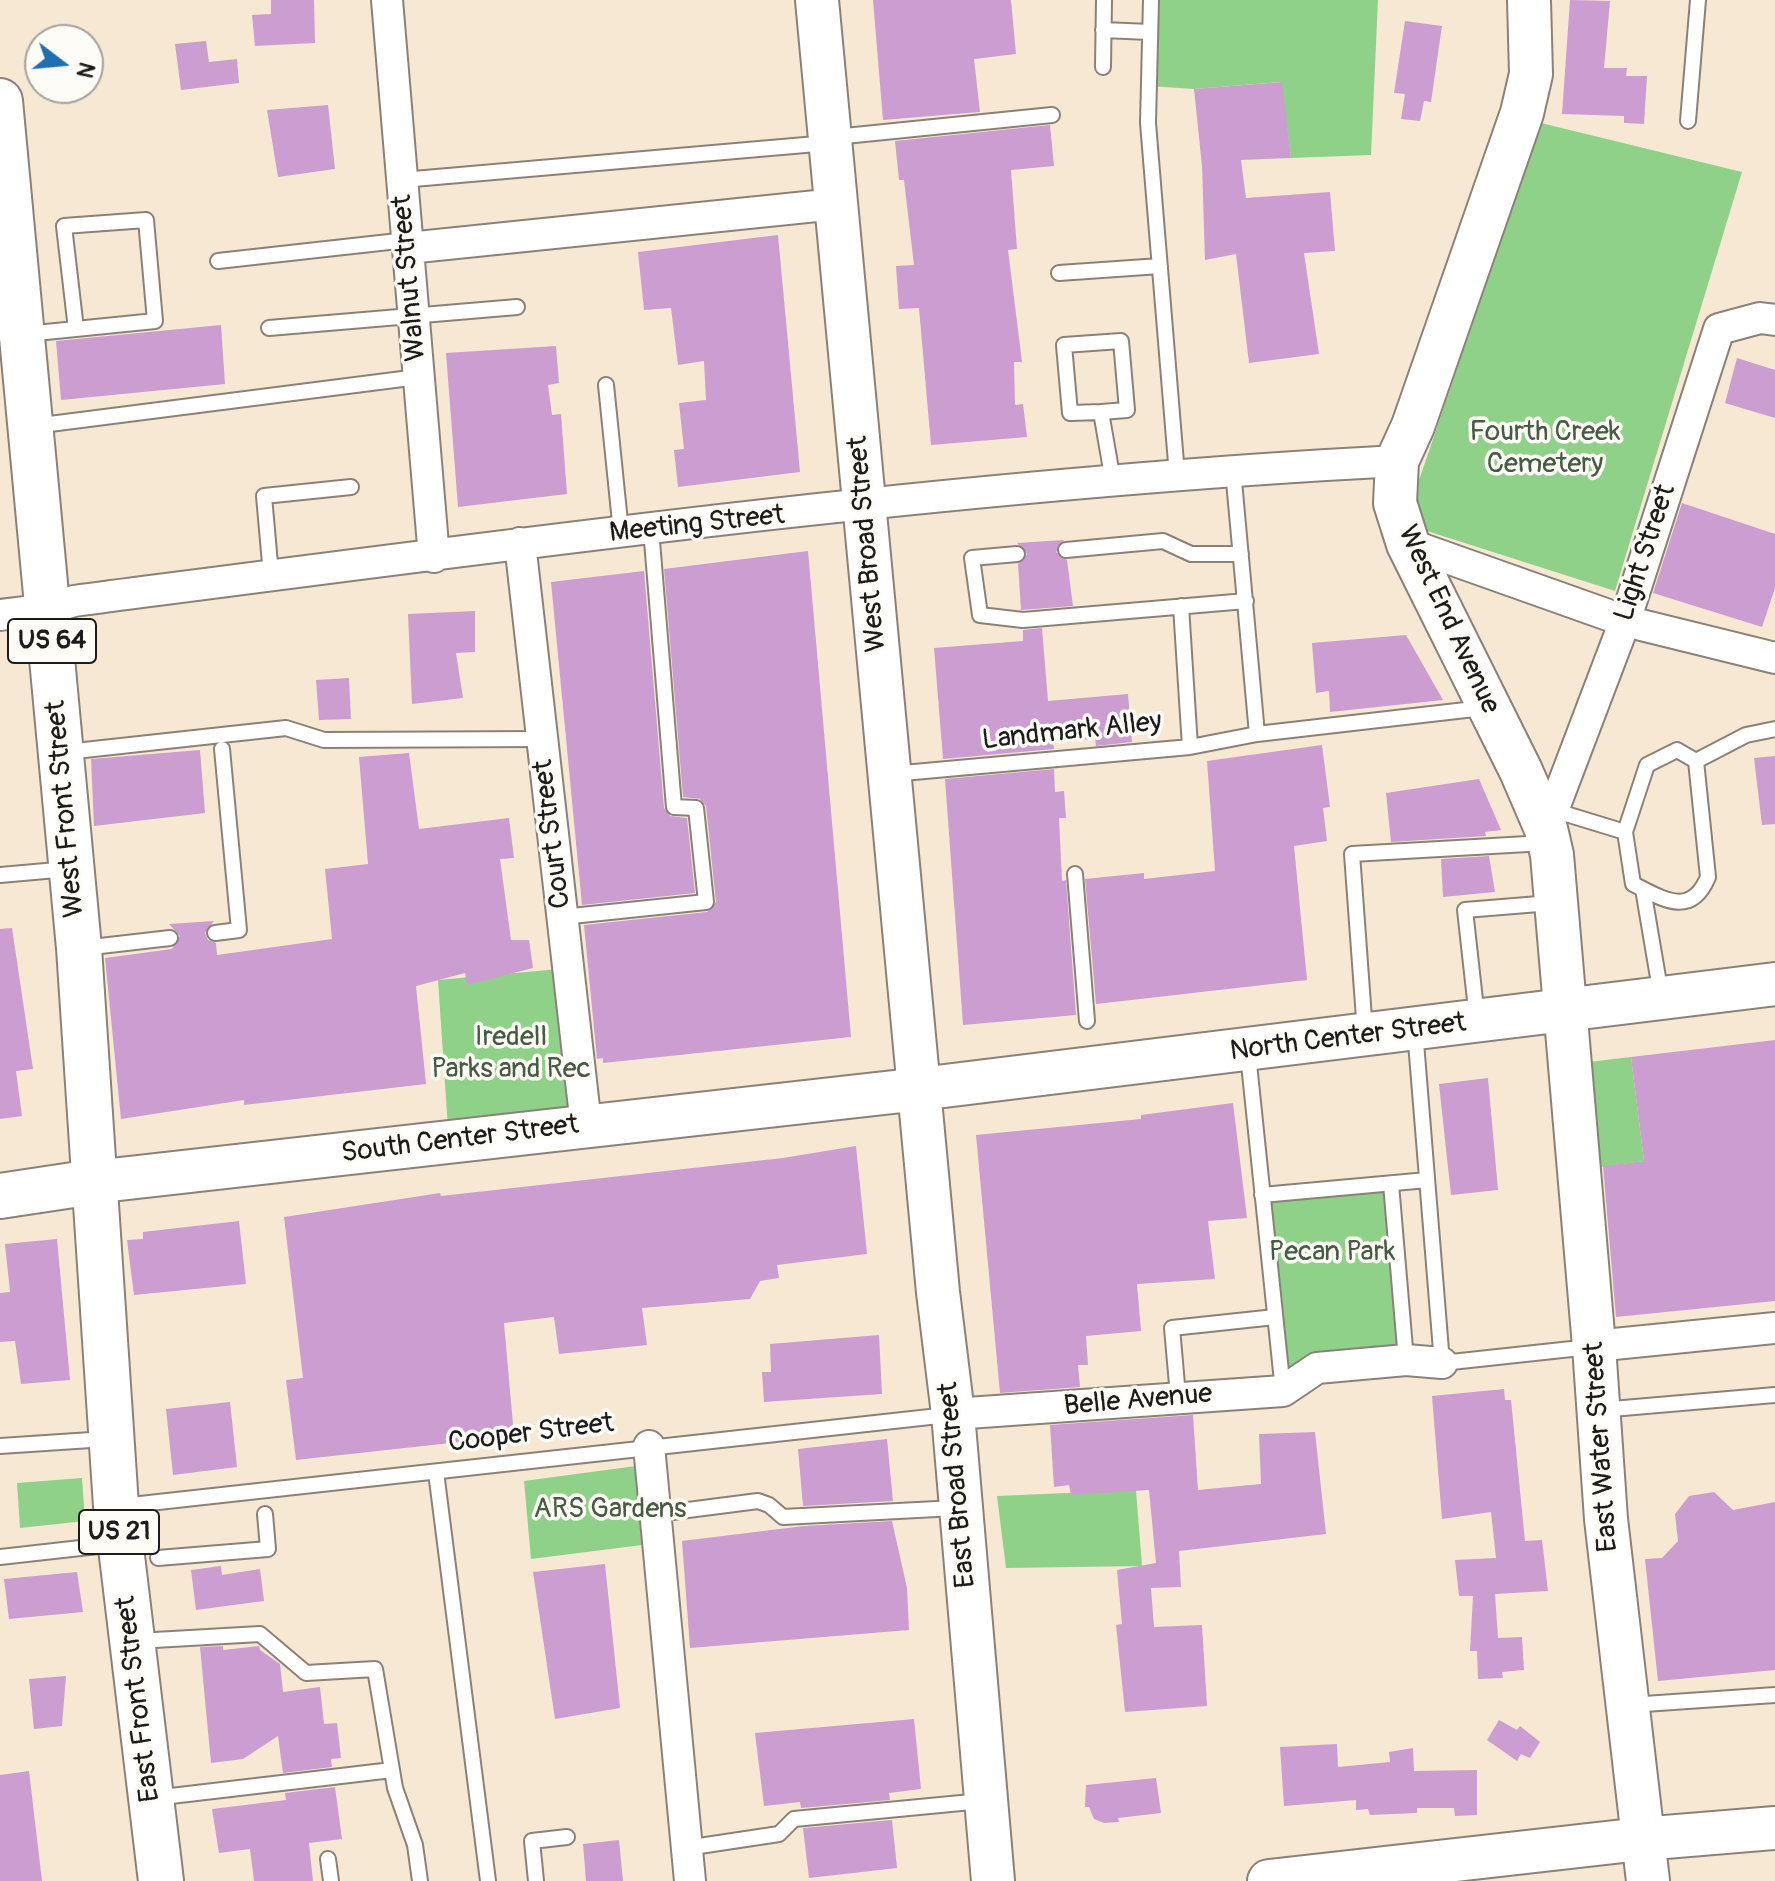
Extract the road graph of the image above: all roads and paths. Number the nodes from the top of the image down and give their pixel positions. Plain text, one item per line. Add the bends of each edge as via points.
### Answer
1 (387, 0) edge
2 (817, 0) edge
3 (1104, 0) edge
4 (1151, 0) edge
5 (1529, 0) edge
6 (1698, 0) edge
7 (1103, 30) junction
8 (1150, 32) junction
9 (1103, 67) dead end
10 (0, 101) edge
11 (1052, 115) dead end
12 (1688, 121) dead end
13 (830, 140) junction
14 (402, 180) junction
15 (836, 204) junction
16 (407, 244) junction
17 (218, 261) dead end
18 (1160, 266) junction
19 (1059, 273) dead end
20 (517, 307) dead end
21 (413, 316) junction
22 (1775, 320) edge
23 (269, 328) dead end
24 (76, 329) junction
25 (17, 334) junction
26 (418, 377) junction
27 (606, 385) dead end
28 (24, 402) junction
29 (1101, 412) junction
30 (1397, 461) junction
31 (1233, 469) junction
32 (1177, 475) junction
33 (1113, 481) junction
34 (351, 487) dead end
35 (865, 507) junction
36 (651, 529) junction
37 (621, 533) junction
38 (520, 543) junction
39 (1408, 544) junction
40 (1066, 550) dead end
41 (1017, 554) dead end
42 (1241, 554) junction
43 (434, 557) junction
44 (271, 575) junction
45 (1246, 601) junction
46 (1181, 606) junction
47 (49, 609) junction
48 (0, 615) edge
49 (1625, 621) junction
50 (1775, 658) edge
51 (1488, 707) junction
52 (1775, 729) edge
53 (1257, 734) junction
54 (542, 739) junction
55 (1190, 747) junction
56 (222, 749) dead end
57 (61, 752) junction
58 (1696, 761) junction
59 (890, 774) junction
60 (1549, 827) junction
61 (1625, 832) junction
62 (72, 869) junction
63 (1075, 874) dead end
64 (0, 875) edge
65 (1643, 889) junction
66 (1555, 903) junction
67 (562, 917) junction
68 (215, 933) dead end
69 (170, 938) dead end
70 (79, 948) junction
71 (1775, 984) edge
72 (1662, 1001) junction
73 (1563, 1012) junction
74 (1087, 1021) dead end
75 (1477, 1022) junction
76 (1415, 1030) junction
77 (1365, 1035) junction
78 (1247, 1050) junction
79 (920, 1089) junction
80 (586, 1125) junction
81 (1427, 1180) junction
82 (93, 1182) junction
83 (1391, 1184) junction
84 (1262, 1195) junction
85 (0, 1196) edge
86 (1275, 1317) junction
87 (1775, 1328) edge
88 (1594, 1346) junction
89 (1406, 1360) junction
90 (1442, 1363) junction
91 (1283, 1391) junction
92 (1775, 1395) edge
93 (1178, 1396) junction
94 (1596, 1410) junction
95 (953, 1414) junction
96 (110, 1439) junction
97 (0, 1446) edge
98 (649, 1446) junction
99 (436, 1472) junction
100 (961, 1508) junction
101 (265, 1514) dead end
102 (657, 1514) junction
103 (132, 1536) junction
104 (0, 1557) edge
105 (133, 1641) junction
106 (1775, 1695) edge
107 (1625, 1705) junction
108 (392, 1770) junction
109 (988, 1783) junction
110 (151, 1798) junction
111 (1775, 1828) edge
112 (567, 1837) dead end
113 (1641, 1839) junction
114 (686, 1848) junction
115 (328, 1859) dead end
116 (161, 1881) edge
117 (331, 1881) edge
118 (420, 1881) edge
119 (488, 1881) edge
120 (536, 1881) edge
121 (690, 1881) edge
122 (993, 1881) edge
123 (1269, 1881) edge
124 (1648, 1881) edge

1 - 14 street, Walnut Street
2 - 13 main road, West Broad Street
3 - 7 lane
4 - 8 lane
5 - 30 main road, West End Avenue via 1531,74 1522,113
6 - 12 lane
7 - 8 lane
7 - 9 lane
8 - 18 lane via 1148,123
10 - 25 main road, West Front Street / US 64
11 - 13 lane
13 - 14 lane
13 - 15 main road, West Broad Street
14 - 16 street, Walnut Street
15 - 16 street
15 - 35 main road, West Broad Street
16 - 17 lane
16 - 21 street, Walnut Street
18 - 19 lane
18 - 32 lane
20 - 21 lane
21 - 23 lane
21 - 26 street, Walnut Street
22 - 49 street, Light Street via 1760,318 1719,329
24 - 24 lane via 155,321 146,220 64,226
24 - 25 lane
25 - 28 main road, West Front Street / US 64
26 - 28 lane
26 - 43 street, Walnut Street
27 - 37 lane
28 - 47 main road, West Front Street / US 64
29 - 29 lane via 1127,410 1121,341 1064,345 1070,413
29 - 33 lane
30 - 31 street, Meeting Street
30 - 39 main road, West End Avenue via 1395,503
31 - 32 street, Meeting Street
31 - 42 lane
32 - 33 street, Meeting Street
33 - 35 street, Meeting Street
34 - 44 lane via 264,496
35 - 36 street, Meeting Street
35 - 59 main road, West Broad Street
36 - 37 street, Meeting Street
36 - 67 lane via 674,807 696,808 706,902
37 - 38 street, Meeting Street
38 - 43 street, Meeting Street
38 - 54 street, Court Street
39 - 49 street
39 - 51 main road, West End Avenue
40 - 42 lane via 1163,541 1191,554
41 - 46 lane via 972,558 980,615 1023,620
42 - 45 lane
43 - 44 street, Meeting Street
44 - 47 street, Meeting Street via 74,601
45 - 46 lane
45 - 53 lane
46 - 55 lane
47 - 48 street, Meeting Street
47 - 57 main road, West Front Street / US 64
49 - 50 street
49 - 60 street, Light Street
51 - 53 lane, Landmark Alley
51 - 60 main road, West End Avenue
52 - 58 lane via 1746,735
53 - 55 lane, Landmark Alley
54 - 57 lane via 324,740 286,728
54 - 67 street, Court Street
55 - 59 lane, Landmark Alley
56 - 68 lane via 239,930
57 - 62 main road, West Front Street / US 64
58 - 61 lane via 1677,750 1647,765
58 - 65 lane via 1708,877 1701,893 1688,901 1669,901
59 - 79 main road, West Broad Street
60 - 61 lane
60 - 66 main road, West End Avenue
60 - 77 lane via 1352,854
61 - 65 lane via 1633,884
62 - 64 lane
62 - 70 main road, West Front Street / US 64
63 - 74 lane
65 - 72 lane
66 - 73 main road, West End Avenue
66 - 75 lane via 1465,910
67 - 80 street, Court Street
69 - 70 lane
70 - 82 main road, West Front Street / US 64
71 - 72 main road, North Center Street
72 - 73 main road, North Center Street
73 - 75 main road, North Center Street
73 - 88 main road, East Water Street
75 - 76 main road, North Center Street
76 - 77 main road, North Center Street
76 - 81 lane
77 - 78 main road, North Center Street
78 - 79 main road, North Center Street
78 - 84 lane
79 - 80 main road, South Center Street
79 - 95 main road, East Broad Street
80 - 82 main road, South Center Street
81 - 83 lane
81 - 90 lane
82 - 85 main road, South Center Street
82 - 96 main road, East Front Street / US 21
83 - 84 lane
83 - 89 lane
84 - 86 lane
86 - 91 lane
86 - 93 lane via 1172,1328
87 - 88 street
88 - 90 lane
88 - 94 main road, East Water Street
89 - 90 street
89 - 91 street via 1317,1368
91 - 93 street, Belle Avenue
92 - 94 lane
93 - 95 street, Belle Avenue
94 - 107 main road, East Water Street
95 - 98 lane, Cooper Street
95 - 100 main road, East Broad Street
96 - 97 lane
96 - 103 main road, East Front Street / US 21
98 - 99 lane, Cooper Street
98 - 102 street
99 - 103 lane, Cooper Street
99 - 119 lane
100 - 102 lane via 783,1517 758,1501
100 - 109 main road, East Broad Street
101 - 103 lane via 268,1549
102 - 114 street
103 - 104 lane
103 - 105 main road, East Front Street / US 21
105 - 108 lane via 260,1634 306,1673 375,1669
105 - 110 main road, East Front Street / US 21
106 - 107 lane
107 - 113 main road, East Water Street
108 - 110 lane
108 - 118 lane
109 - 114 lane via 794,1819 773,1836
109 - 122 main road, East Broad Street
110 - 116 main road, East Front Street / US 21
111 - 113 main road
112 - 120 lane via 532,1841
113 - 123 main road
113 - 124 main road, East Water Street
114 - 121 street
115 - 117 lane

